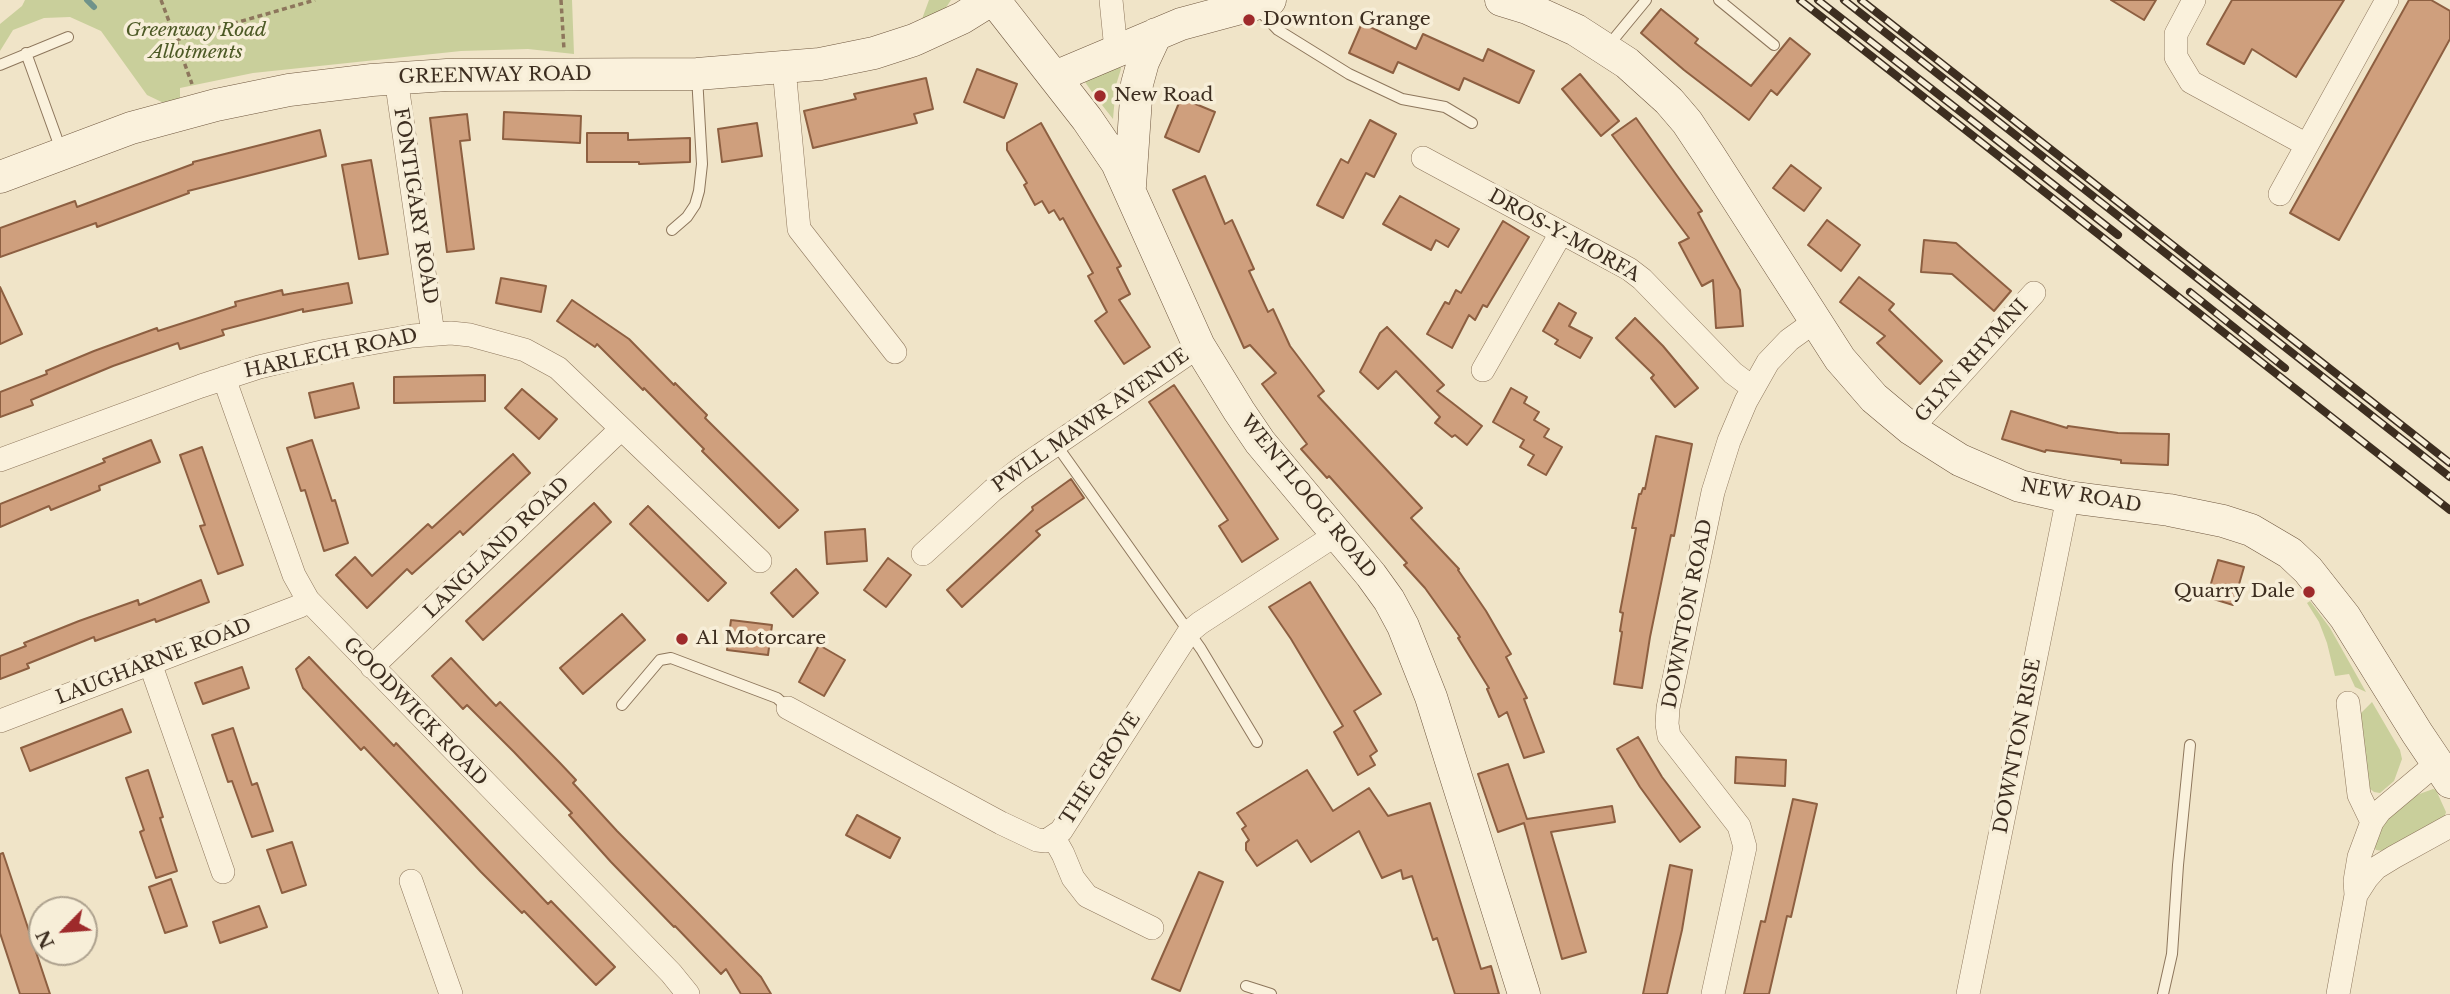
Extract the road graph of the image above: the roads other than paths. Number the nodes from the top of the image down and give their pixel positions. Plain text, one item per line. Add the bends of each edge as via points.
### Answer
1 (993, 0) edge
2 (1111, 0) edge
3 (1501, 0) edge
4 (1646, 0) edge
5 (1719, 0) edge
6 (2194, 0) edge
7 (2387, 0) edge
8 (1261, 2) edge
9 (1156, 34) junction
10 (68, 37) dead end
11 (1774, 45) dead end
12 (1606, 48) junction
13 (1116, 50) junction
14 (26, 53) junction
15 (0, 65) edge
16 (783, 68) junction
17 (697, 74) junction
18 (1055, 77) junction
19 (396, 78) junction
20 (1472, 123) dead end
21 (2307, 145) junction
22 (62, 153) junction
23 (1423, 158) dead end
24 (0, 177) edge
25 (1130, 190) junction
26 (2280, 194) dead end
27 (672, 230) dead end
28 (1561, 233) junction
29 (2034, 293) dead end
30 (1814, 322) junction
31 (433, 334) junction
32 (1199, 346) junction
33 (895, 352) dead end
34 (1483, 370) dead end
35 (224, 378) junction
36 (1752, 388) junction
37 (621, 429) junction
38 (1911, 429) junction
39 (1055, 443) junction
40 (0, 460) edge
41 (2068, 498) junction
42 (1337, 534) junction
43 (923, 554) dead end
44 (760, 561) dead end
45 (308, 600) junction
46 (1189, 632) junction
47 (150, 663) junction
48 (372, 667) junction
49 (2348, 703) dead end
50 (622, 705) dead end
51 (788, 708) joint
52 (0, 721) edge
53 (1257, 742) dead end
54 (2190, 745) dead end
55 (2444, 773) edge
56 (2372, 822) junction
57 (2450, 826) edge
58 (1054, 838) junction
59 (223, 872) dead end
60 (411, 881) dead end
61 (2356, 895) junction
62 (1152, 928) dead end
63 (1246, 986) dead end
64 (451, 994) edge
65 (688, 994) edge
66 (1271, 994) edge
67 (1524, 994) edge
68 (1713, 994) edge
69 (1968, 994) edge
70 (2163, 994) edge
71 (2338, 994) edge

1 - 16 street, GREENWAY ROAD via 898,46 845,60
1 - 18 street, WENTLOOG ROAD
2 - 13 street
3 - 12 street, NEW ROAD via 1554,19
4 - 12 lane
5 - 11 lane
6 - 21 street via 2176,34 2176,57 2191,82
7 - 21 street
8 - 9 street
8 - 20 lane via 1278,30 1349,74 1402,99 1445,107
9 - 13 street
9 - 25 street via 1137,84
10 - 14 lane
12 - 30 street, NEW ROAD via 1687,122
13 - 18 street
14 - 15 lane
14 - 22 lane
16 - 17 street, GREENWAY ROAD
16 - 33 street via 799,229
17 - 19 street, GREENWAY ROAD
17 - 27 lane via 699,191 687,217
18 - 25 street, WENTLOOG ROAD via 1104,142
19 - 22 street, GREENWAY ROAD via 289,90 202,109
19 - 31 street, FONTIGARY ROAD
21 - 26 street
22 - 24 street, GREENWAY ROAD
23 - 28 street, DROS-Y-MORFA
25 - 32 street, WENTLOOG ROAD
28 - 34 street
28 - 36 street, DROS-Y-MORFA via 1642,279
29 - 38 street, GLYN RHYMNI
30 - 36 street, DOWNTON ROAD via 1775,353
30 - 38 street, NEW ROAD via 1858,381
31 - 35 street, HARLECH ROAD via 296,358
31 - 37 street, HARLECH ROAD via 488,338 540,356
32 - 39 street, PWLL MAWR AVENUE
32 - 42 street, WENTLOOG ROAD via 1260,442
35 - 40 street, HARLECH ROAD
35 - 45 street, GOODWICK ROAD via 294,575
36 - 68 street, DOWNTON ROAD via 1713,492 1667,724 1676,746 1739,826 1745,847
37 - 44 street, HARLECH ROAD
37 - 48 street, LANGLAND ROAD
38 - 41 street, NEW ROAD via 2002,480
39 - 43 street, PWLL MAWR AVENUE via 993,490
39 - 46 lane
41 - 55 street, NEW ROAD via 2222,521 2260,535 2290,554 2344,617
41 - 69 street, DOWNTON RISE
42 - 46 street, THE GROVE
42 - 67 street, WENTLOOG ROAD via 1389,600 1416,659
45 - 47 street, LAUGHARNE ROAD
45 - 48 street, GOODWICK ROAD
46 - 53 lane
46 - 58 street, THE GROVE
47 - 52 street, LAUGHARNE ROAD
47 - 59 street
48 - 65 street, GOODWICK ROAD
49 - 56 street via 2359,795
50 - 51 lane via 660,660 671,658 778,698
51 - 58 street, THE GROVE via 1001,823 1037,840
54 - 70 lane via 2172,954
55 - 56 street via 2380,811
56 - 61 street via 2359,858
57 - 61 street via 2376,868
58 - 62 street via 1079,889
60 - 64 street
61 - 71 street
63 - 66 lane

